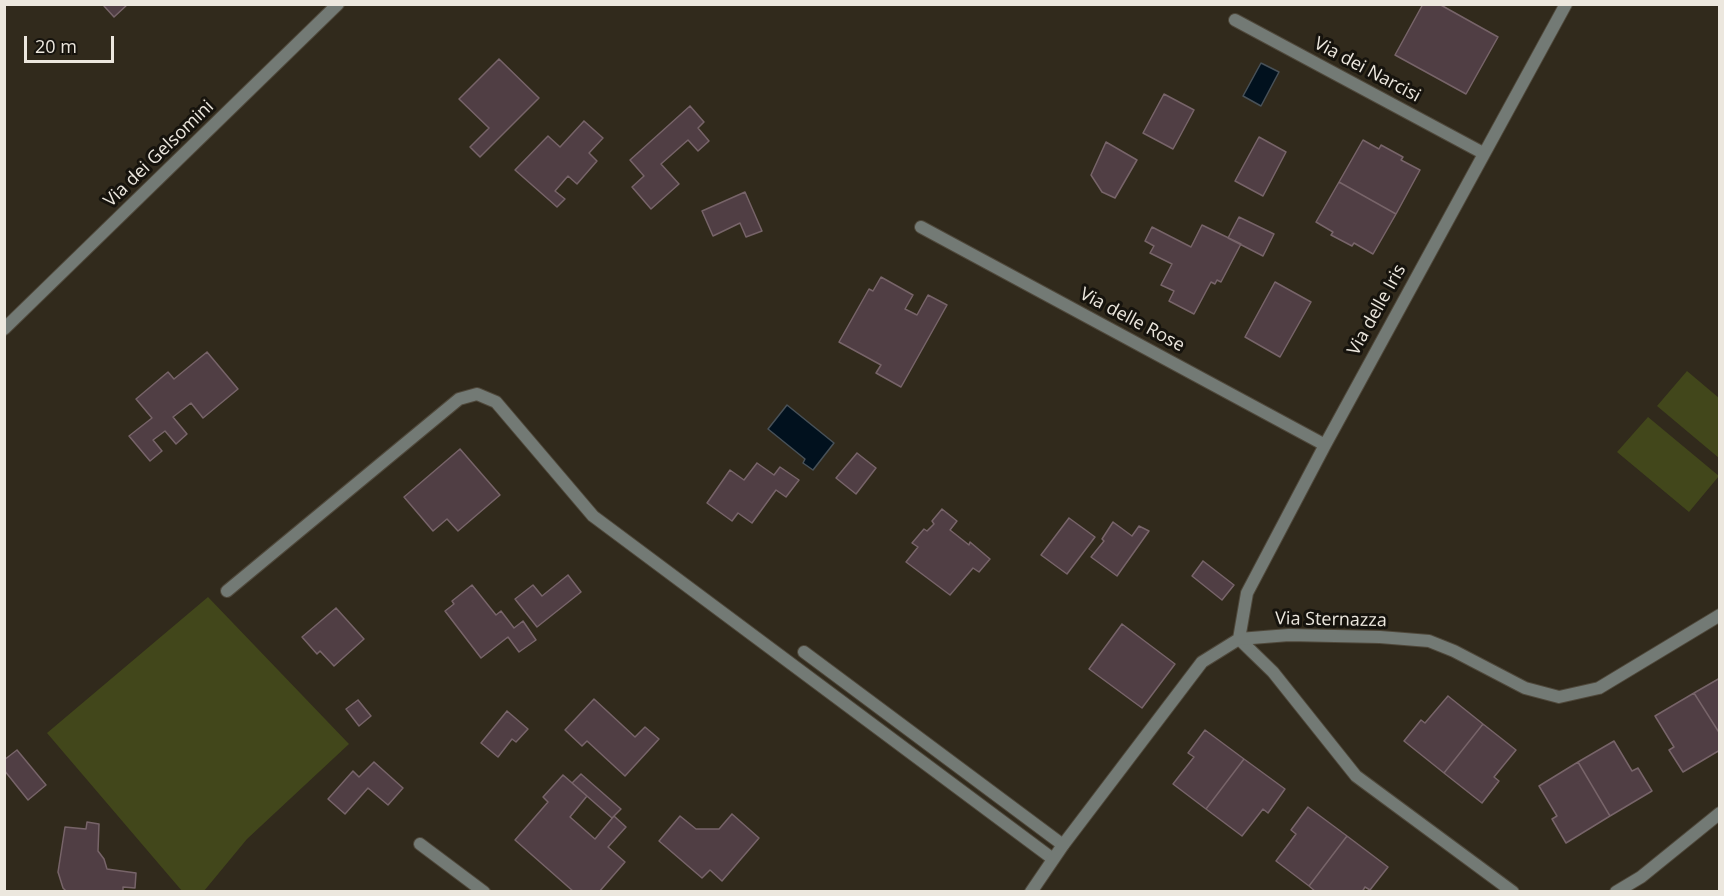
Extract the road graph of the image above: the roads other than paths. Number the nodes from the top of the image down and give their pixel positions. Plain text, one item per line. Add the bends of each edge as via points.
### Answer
1 (338, 4) edge
2 (1566, 4) edge
3 (1235, 20) dead end
4 (1483, 153) junction
5 (921, 227) dead end
6 (4, 329) edge
7 (1324, 445) junction
8 (227, 591) dead end
9 (1719, 615) edge
10 (1239, 639) junction
11 (804, 652) dead end
12 (1719, 813) edge
13 (420, 844) dead end
14 (1063, 845) junction
15 (1053, 859) junction
16 (484, 891) edge
17 (1031, 891) edge
18 (1513, 891) edge
19 (1616, 891) edge

1 - 6 street, Via dei Gelsomini
2 - 4 street, Via delle Iris
3 - 4 street, Via dei Narcisi
4 - 7 street, Via delle Iris
5 - 7 street, Via delle Rose
7 - 10 street, Via delle Iris via 1247,593
8 - 15 street via 459,399 477,394 496,402 593,516
9 - 10 street, Via Sternazza via 1599,688 1559,697 1525,688 1429,641 1289,635
10 - 14 street, Via Sternazza via 1202,662
10 - 18 street via 1273,672 1356,776
11 - 14 street
12 - 19 street via 1641,877
13 - 16 street
14 - 15 street, Via Sternazza
15 - 17 street, Via Sternazza

